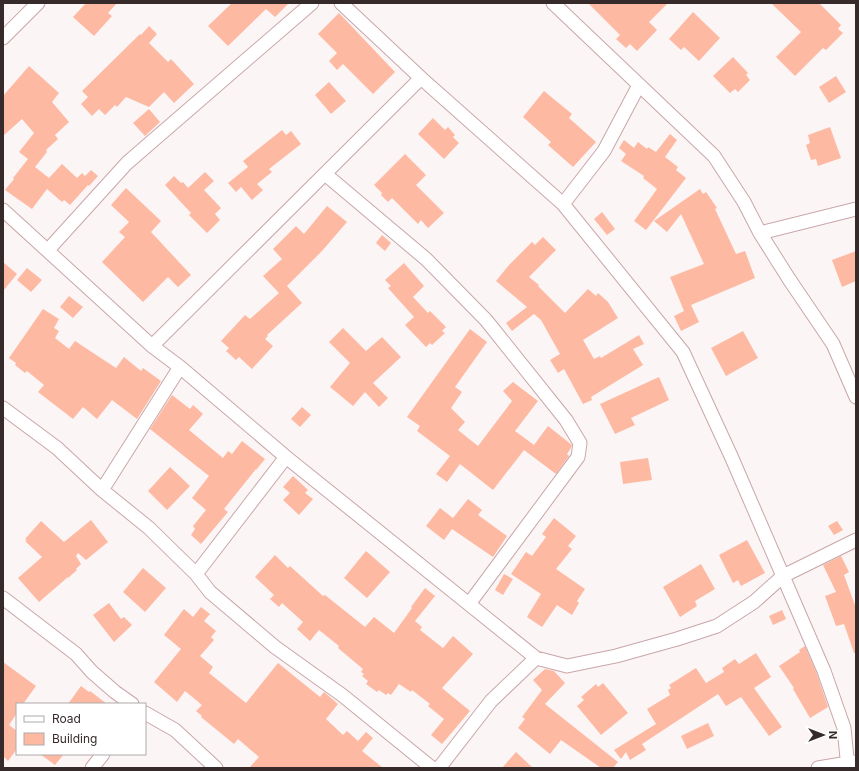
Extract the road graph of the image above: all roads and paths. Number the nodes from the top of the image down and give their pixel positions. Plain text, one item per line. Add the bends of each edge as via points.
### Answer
1 (38, 3) edge
2 (312, 3) edge
3 (341, 3) edge
4 (553, 3) edge
5 (3, 38) edge
6 (421, 78) junction
7 (639, 85) junction
8 (325, 174) junction
9 (563, 204) junction
10 (856, 209) edge
11 (3, 210) edge
12 (760, 233) junction
13 (48, 250) junction
14 (152, 346) junction
15 (180, 367) junction
16 (856, 396) edge
17 (3, 408) edge
18 (286, 457) junction
19 (102, 490) junction
20 (856, 540) edge
21 (196, 574) junction
22 (783, 576) junction
23 (3, 598) edge
24 (469, 604) junction
25 (536, 658) junction
26 (131, 703) edge
27 (146, 714) edge
28 (102, 755) edge
29 (850, 765) edge
30 (92, 768) edge
31 (216, 768) edge
32 (432, 768) edge
33 (439, 768) edge
34 (818, 768) edge

1 - 5 street
2 - 13 street via 127,162
3 - 6 street
4 - 7 street
6 - 8 street
6 - 9 street
7 - 9 street via 604,151
7 - 12 street via 714,156 744,202
8 - 14 street
8 - 24 street via 426,260 486,320 566,420 580,443 578,457
9 - 22 street via 683,352
10 - 12 street
11 - 13 street
12 - 16 street via 833,344
13 - 14 street
14 - 15 street
15 - 18 street
15 - 19 street
17 - 19 street via 57,448
18 - 21 street
18 - 24 street
19 - 21 street via 149,528
20 - 22 street
21 - 32 street via 210,592 275,647 342,695
22 - 25 street via 754,602 717,626 616,656 568,666
22 - 29 street via 824,671 844,728
23 - 26 street via 76,654 92,672
24 - 25 street
25 - 33 street via 491,702
27 - 31 street via 175,730
28 - 30 street
29 - 34 street

